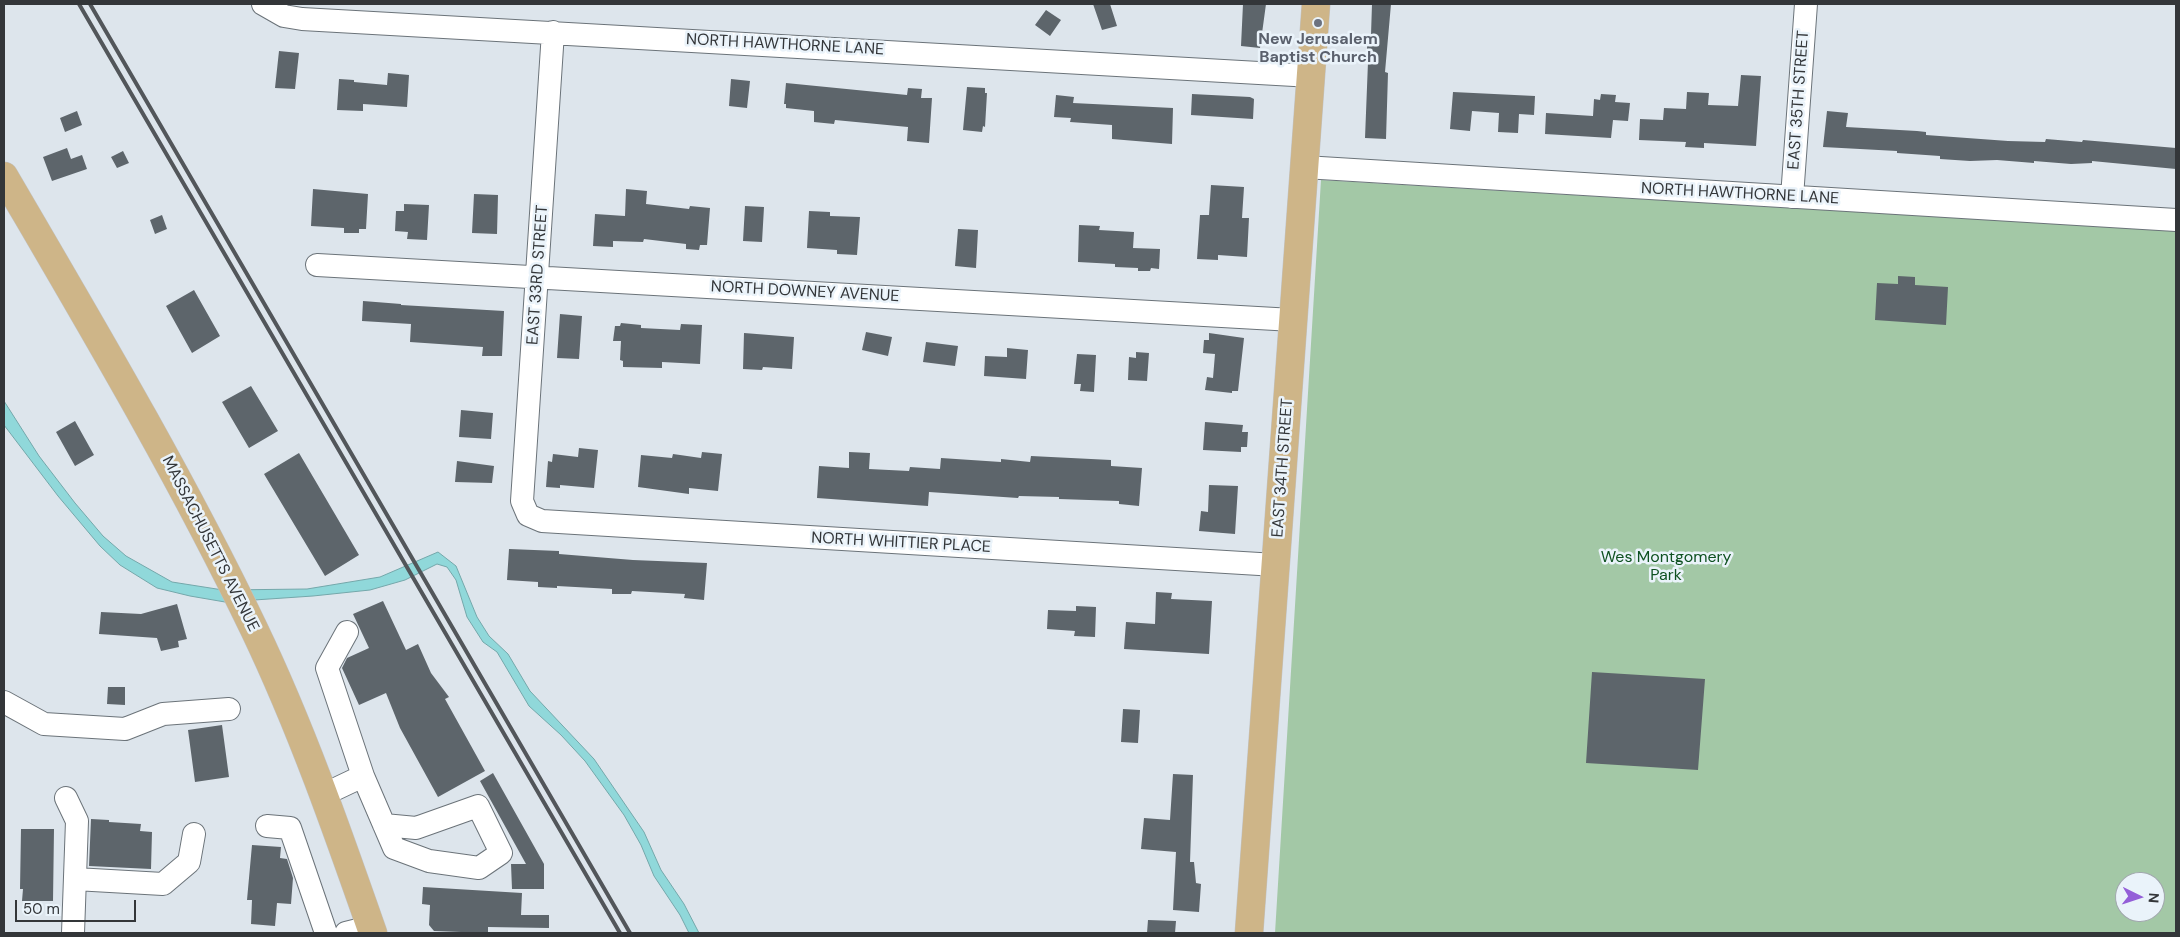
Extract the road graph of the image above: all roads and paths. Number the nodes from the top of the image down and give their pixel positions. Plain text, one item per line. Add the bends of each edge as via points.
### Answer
1 (262, 4) edge
2 (1316, 4) edge
3 (1806, 4) edge
4 (553, 32) junction
5 (1312, 76) junction
6 (1304, 168) junction
7 (4, 176) edge
8 (1792, 197) junction
9 (2176, 220) edge
10 (317, 265) dead end
11 (538, 277) junction
12 (1293, 320) junction
13 (528, 516) joint
14 (1276, 565) junction
15 (347, 632) dead end
16 (4, 702) edge
17 (229, 709) dead end
18 (363, 776) junction
19 (323, 795) junction
20 (66, 798) dead end
21 (384, 825) junction
22 (266, 826) dead end
23 (194, 834) dead end
24 (75, 879) junction
25 (363, 931) edge
26 (73, 933) edge
27 (326, 933) edge
28 (1250, 933) edge

1 - 4 street, NORTH HAWTHORNE LANE via 296,19
2 - 5 main road, EAST 34TH STREET
3 - 8 street, EAST 35TH STREET
4 - 5 street, NORTH HAWTHORNE LANE
4 - 11 street, EAST 33RD STREET
5 - 6 main road, EAST 34TH STREET
6 - 8 street, NORTH HAWTHORNE LANE
6 - 12 main road, EAST 34TH STREET
7 - 19 main road, MASSACHUSETTS AVENUE via 139,408 227,574 276,678
8 - 9 street, NORTH HAWTHORNE LANE
10 - 11 street, NORTH DOWNEY AVENUE
11 - 12 street, NORTH DOWNEY AVENUE
11 - 13 street, EAST 33RD STREET via 522,501
12 - 14 main road, EAST 34TH STREET
13 - 14 street, NORTH WHITTIER PLACE via 542,521
14 - 28 main road, EAST 34TH STREET
15 - 18 street via 327,668
16 - 17 street via 44,724 125,729 163,714
18 - 19 street
18 - 21 street
19 - 25 main road, MASSACHUSETTS AVENUE
20 - 24 street via 77,821
21 - 21 street via 394,848 429,861 479,868 501,853 478,806 416,828
22 - 27 street via 290,828
23 - 24 street via 189,862 162,884
24 - 26 street

